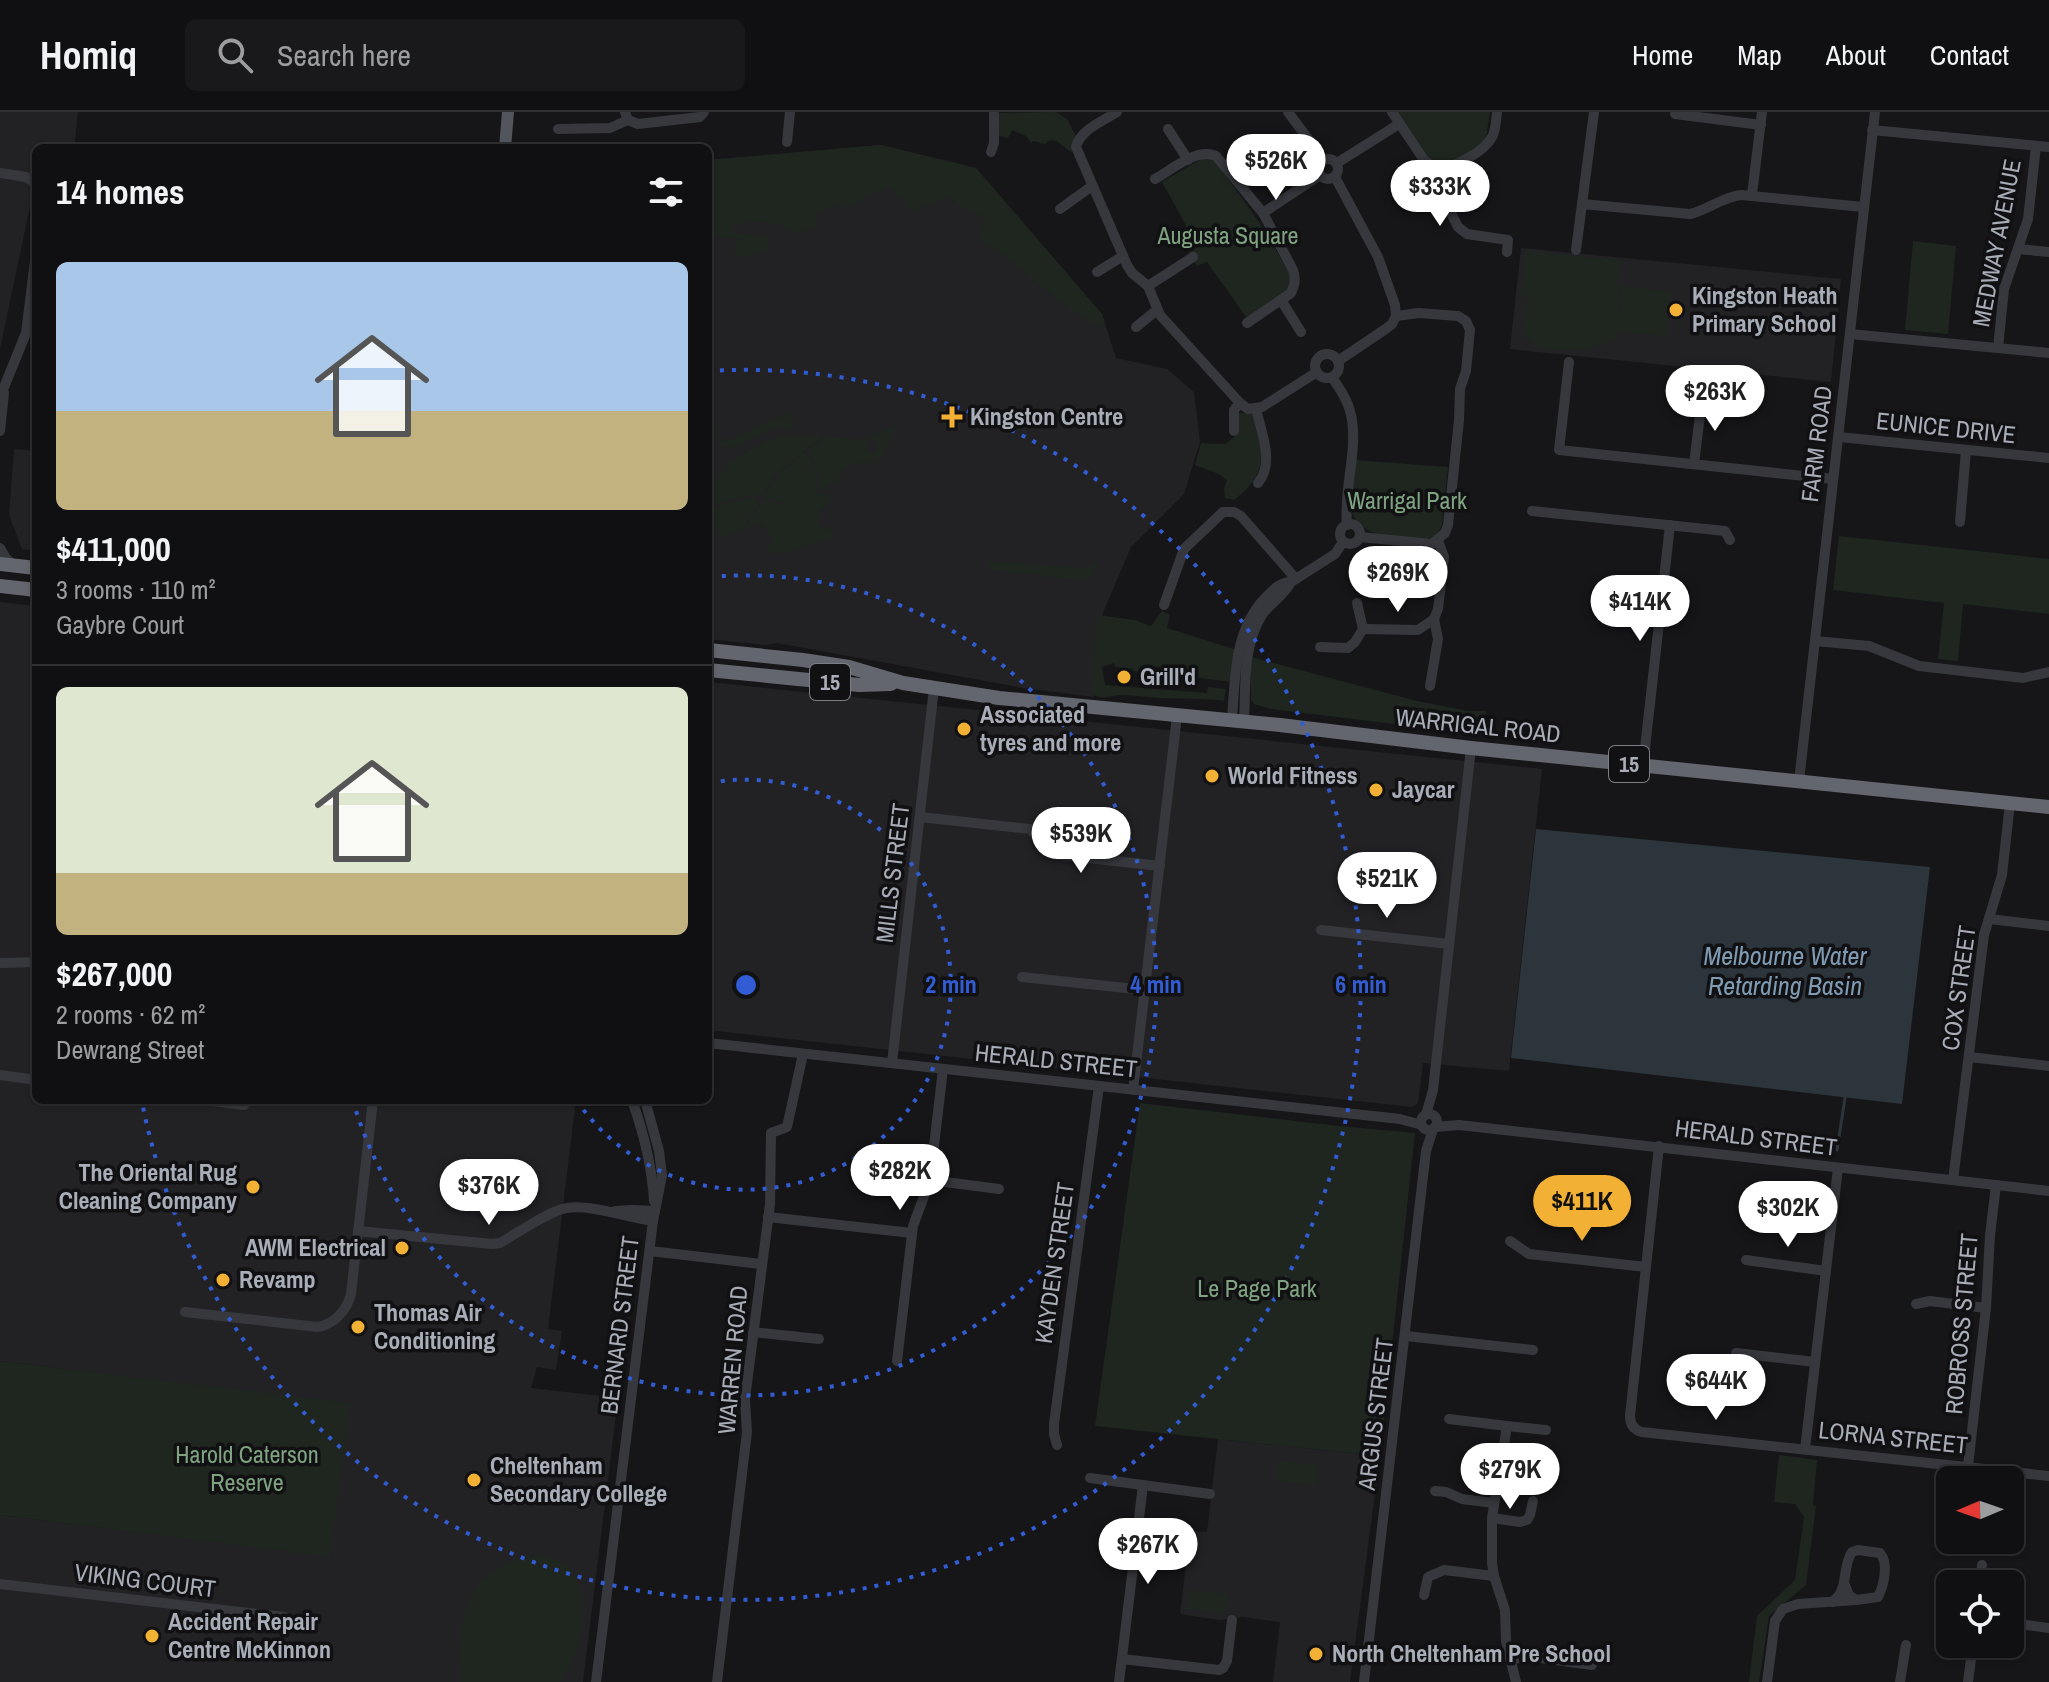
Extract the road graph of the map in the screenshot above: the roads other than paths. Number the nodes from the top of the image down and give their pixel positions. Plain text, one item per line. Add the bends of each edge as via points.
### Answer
1 (508, 112) edge
2 (704, 112) edge
3 (790, 112) edge
4 (994, 112) edge
5 (1117, 112) edge
6 (1288, 112) edge
7 (1392, 112) edge
8 (1497, 112) edge
9 (1594, 112) edge
10 (1762, 112) edge
11 (1875, 112) edge
12 (1675, 114) dead end
13 (626, 116) edge
14 (1399, 124) junction
15 (1761, 125) junction
16 (558, 129) dead end
17 (1168, 129) dead end
18 (1872, 130) junction
19 (787, 142) dead end
20 (505, 144) edge
21 (2036, 146) junction
22 (2049, 147) edge
23 (991, 152) dead end
24 (1323, 159) junction
25 (1188, 160) junction
26 (1337, 163) junction
27 (1438, 171) junction
28 (0, 173) edge
29 (1320, 175) junction
30 (1335, 177) junction
31 (1155, 179) dead end
32 (32, 181) edge
33 (1092, 186) junction
34 (1752, 195) junction
35 (1582, 204) junction
36 (1863, 207) junction
37 (1060, 209) dead end
38 (1263, 213) junction
39 (2018, 249) junction
40 (1576, 250) dead end
41 (1507, 252) dead end
42 (2049, 252) edge
43 (1123, 256) junction
44 (1193, 257) dead end
45 (1097, 272) dead end
46 (32, 285) edge
47 (1148, 286) junction
48 (1281, 300) junction
49 (1157, 310) junction
50 (1396, 316) junction
51 (1247, 323) dead end
52 (1136, 327) dead end
53 (1301, 332) dead end
54 (1850, 334) junction
55 (1998, 348) junction
56 (2049, 353) edge
57 (1338, 361) junction
58 (1569, 362) dead end
59 (1317, 372) junction
60 (1332, 377) junction
61 (2, 394) edge
62 (1702, 398) dead end
63 (1240, 403) junction
64 (1256, 409) junction
65 (0, 431) edge
66 (1234, 431) dead end
67 (1839, 437) junction
68 (1966, 450) junction
69 (2049, 458) edge
70 (1694, 464) junction
71 (1833, 479) junction
72 (1258, 483) dead end
73 (1532, 511) dead end
74 (1960, 522) dead end
75 (1347, 525) junction
76 (1670, 525) junction
77 (1360, 537) junction
78 (1730, 540) dead end
79 (1438, 541) junction
80 (1343, 542) junction
81 (0, 548) edge
82 (7, 565) edge
83 (32, 568) edge
84 (1294, 580) junction
85 (0, 586) edge
86 (32, 590) edge
87 (1357, 603) dead end
88 (1164, 605) dead end
89 (1434, 619) junction
90 (1363, 629) junction
91 (1815, 641) junction
92 (1320, 647) dead end
93 (712, 650) edge
94 (712, 670) edge
95 (2049, 672) edge
96 (903, 683) junction
97 (1430, 686) dead end
98 (934, 688) junction
99 (1177, 716) junction
100 (1238, 721) junction
101 (1471, 748) junction
102 (1643, 766) junction
103 (1799, 781) junction
104 (2010, 803) junction
105 (2049, 807) edge
106 (920, 817) junction
107 (1160, 866) junction
108 (1989, 919) junction
109 (2049, 926) edge
110 (1321, 930) dead end
111 (1449, 944) junction
112 (32, 962) edge
113 (0, 963) edge
114 (1022, 977) dead end
115 (1145, 990) junction
116 (712, 1043) edge
117 (803, 1054) junction
118 (1969, 1057) junction
119 (892, 1063) junction
120 (2049, 1066) edge
121 (943, 1069) junction
122 (0, 1075) edge
123 (32, 1079) edge
124 (1099, 1086) junction
125 (1133, 1090) junction
126 (373, 1104) edge
127 (633, 1104) edge
128 (646, 1104) edge
129 (1429, 1122) junction
130 (1659, 1146) junction
131 (1838, 1168) junction
132 (930, 1180) junction
133 (1953, 1180) junction
134 (1996, 1185) junction
135 (999, 1189) dead end
136 (2049, 1191) edge
137 (654, 1216) junction
138 (768, 1217) junction
139 (358, 1231) junction
140 (912, 1233) junction
141 (1510, 1241) dead end
142 (650, 1251) junction
143 (1746, 1260) dead end
144 (761, 1264) junction
145 (1646, 1267) junction
146 (1826, 1271) junction
147 (1916, 1304) dead end
148 (1986, 1308) junction
149 (185, 1312) dead end
150 (753, 1332) junction
151 (1406, 1336) junction
152 (819, 1339) dead end
153 (1533, 1350) dead end
154 (1736, 1353) dead end
155 (897, 1361) dead end
156 (1815, 1362) junction
157 (1449, 1419) dead end
158 (1507, 1426) junction
159 (1546, 1430) dead end
160 (1057, 1445) dead end
161 (1805, 1449) junction
162 (1968, 1466) joint
163 (2024, 1473) edge
164 (2049, 1476) edge
165 (1090, 1478) dead end
166 (1143, 1485) junction
167 (1435, 1491) dead end
168 (1210, 1494) dead end
169 (1533, 1501) dead end
170 (1494, 1503) junction
171 (1492, 1518) junction
172 (1982, 1565) dead end
173 (1981, 1570) edge
174 (1494, 1576) junction
175 (1844, 1583) junction
176 (0, 1584) edge
177 (1424, 1595) dead end
178 (1856, 1600) junction
179 (1832, 1602) junction
180 (284, 1617) dead end
181 (1232, 1620) dead end
182 (2024, 1625) edge
183 (2049, 1628) edge
184 (1906, 1645) dead end
185 (1971, 1658) edge
186 (1122, 1659) junction
187 (1510, 1659) junction
188 (1592, 1665) dead end
189 (596, 1682) edge
190 (717, 1682) edge
191 (1119, 1682) edge
192 (1364, 1682) edge
193 (1516, 1682) edge
194 (1767, 1682) edge
195 (1900, 1682) edge
196 (1968, 1682) edge

1 - 20 main road
2 - 13 street via 700,117 638,124
3 - 19 street
4 - 23 street
5 - 33 street via 1077,141
6 - 24 street
7 - 14 street
8 - 27 street via 1486,146
9 - 35 street
10 - 15 street
11 - 18 street, FARM ROAD
12 - 15 street
13 - 16 street via 610,128
14 - 26 street
14 - 27 street
15 - 34 street
17 - 25 street
18 - 21 street
18 - 36 street, FARM ROAD
21 - 22 street
21 - 39 street, MEDWAY AVENUE via 2029,213
24 - 26 street
24 - 29 street
25 - 31 street
25 - 38 street via 1206,153 1216,156
26 - 30 street
27 - 41 street via 1438,186 1458,227 1467,234 1512,240
28 - 32 street
29 - 30 street
29 - 38 street
30 - 50 street via 1378,257
33 - 37 street
33 - 43 street
34 - 35 street via 1730,197 1690,214
34 - 36 street
35 - 40 street
36 - 54 street, FARM ROAD
38 - 48 street via 1296,278 1291,293
39 - 42 street
39 - 55 street, MEDWAY AVENUE via 2004,289
43 - 45 street
43 - 47 street
44 - 47 street
46 - 61 street via 26,333
47 - 49 street
48 - 51 street
48 - 53 street
49 - 52 street
49 - 63 street
50 - 57 street
50 - 79 street via 1458,316 1470,330 1448,525
54 - 55 street
54 - 67 street, FARM ROAD
55 - 56 street
57 - 59 street via 1321,356
57 - 60 street
58 - 70 street via 1559,450
59 - 60 street
59 - 64 street
60 - 75 street via 1347,403 1353,430
61 - 65 street
62 - 70 street
63 - 64 street
63 - 66 street via 1234,410
64 - 72 street via 1267,454
67 - 68 street, EUNICE DRIVE
67 - 71 street, FARM ROAD
68 - 69 street, EUNICE DRIVE
68 - 74 street
70 - 71 street
71 - 91 street, FARM ROAD
73 - 76 street
75 - 77 street via 1357,527
75 - 80 street via 1340,532
76 - 78 street via 1725,531
76 - 102 street
77 - 79 street
77 - 80 street via 1353,544
79 - 89 street via 1444,557
80 - 84 street via 1335,554
81 - 82 street
82 - 83 highway
84 - 88 street via 1241,516 1228,511 1184,549
84 - 100 street via 1264,612 1254,632
85 - 86 highway
87 - 90 street
89 - 90 street via 1418,630
89 - 97 street via 1438,639
90 - 92 street via 1348,648
91 - 95 street via 1869,646 1919,666 2023,678
91 - 103 street, FARM ROAD
93 - 96 highway, WARRIGAL ROAD / 15 via 849,667
94 - 96 highway, WARRIGAL ROAD / 15 via 859,685
96 - 98 highway, WARRIGAL ROAD / 15
98 - 99 highway, WARRIGAL ROAD / 15
98 - 106 street, MILLS STREET
99 - 100 highway, WARRIGAL ROAD / 15
99 - 107 street
100 - 101 highway, WARRIGAL ROAD / 15
101 - 102 highway, WARRIGAL ROAD / 15
101 - 111 street, ARGUS STREET
102 - 103 highway, WARRIGAL ROAD / 15
103 - 104 highway, WARRIGAL ROAD / 15
104 - 105 highway, WARRIGAL ROAD / 15
104 - 108 street, COX STREET via 2002,875
106 - 107 street via 1030,829 1052,854
106 - 119 street, MILLS STREET
107 - 115 street
108 - 109 street
108 - 118 street, COX STREET
110 - 111 street
111 - 129 street, ARGUS STREET
112 - 113 street
114 - 115 street
115 - 125 street
116 - 117 street, HERALD STREET
117 - 119 street, HERALD STREET
117 - 138 street, WARREN ROAD via 787,1127 771,1133
118 - 120 street
118 - 133 street, COX STREET
119 - 121 street, HERALD STREET
121 - 124 street, HERALD STREET
121 - 132 street
122 - 123 street
124 - 125 street, HERALD STREET
124 - 160 street, KAYDEN STREET via 1054,1424
125 - 129 street, HERALD STREET
126 - 139 street
127 - 137 street, BERNARD STREET via 651,1161
128 - 137 street, BERNARD STREET via 662,1175
129 - 130 street, HERALD STREET
129 - 151 street, ARGUS STREET
130 - 131 street, HERALD STREET
130 - 145 street, LORNA STREET
131 - 133 street, HERALD STREET
131 - 146 street
132 - 135 street
132 - 140 street
133 - 134 street, HERALD STREET
134 - 136 street, HERALD STREET
134 - 148 street, ROBROSS STREET
137 - 139 street via 632,1210 562,1209 492,1244
137 - 142 street, BERNARD STREET
138 - 140 street
138 - 144 street, WARREN ROAD
139 - 149 street via 350,1300 326,1326
140 - 155 street
141 - 145 street via 1529,1254
142 - 144 street
142 - 189 street, BERNARD STREET
143 - 146 street
144 - 150 street, WARREN ROAD
145 - 161 street, LORNA STREET via 1632,1426 1642,1432
146 - 156 street
147 - 148 street
148 - 162 street, ROBROSS STREET
150 - 152 street
150 - 190 street, WARREN ROAD via 747,1432
151 - 153 street
151 - 192 street, ARGUS STREET
154 - 156 street
156 - 161 street
157 - 158 street
158 - 159 street
158 - 170 street
161 - 162 street, LORNA STREET
163 - 164 street, LORNA STREET
165 - 166 street
166 - 168 street
166 - 186 street
167 - 170 street
169 - 171 street via 1527,1520
170 - 171 street
171 - 174 street
172 - 173 street
174 - 177 street via 1444,1570 1428,1577
174 - 187 street via 1505,1610
175 - 178 street
175 - 178 street via 1852,1552 1883,1555 1880,1595
175 - 179 street
176 - 180 street, VIKING COURT
178 - 179 street
179 - 194 street via 1798,1604 1780,1612
181 - 186 street via 1227,1661 1221,1669
182 - 183 street
184 - 195 street
185 - 196 street
186 - 191 street
187 - 188 street
187 - 193 street

